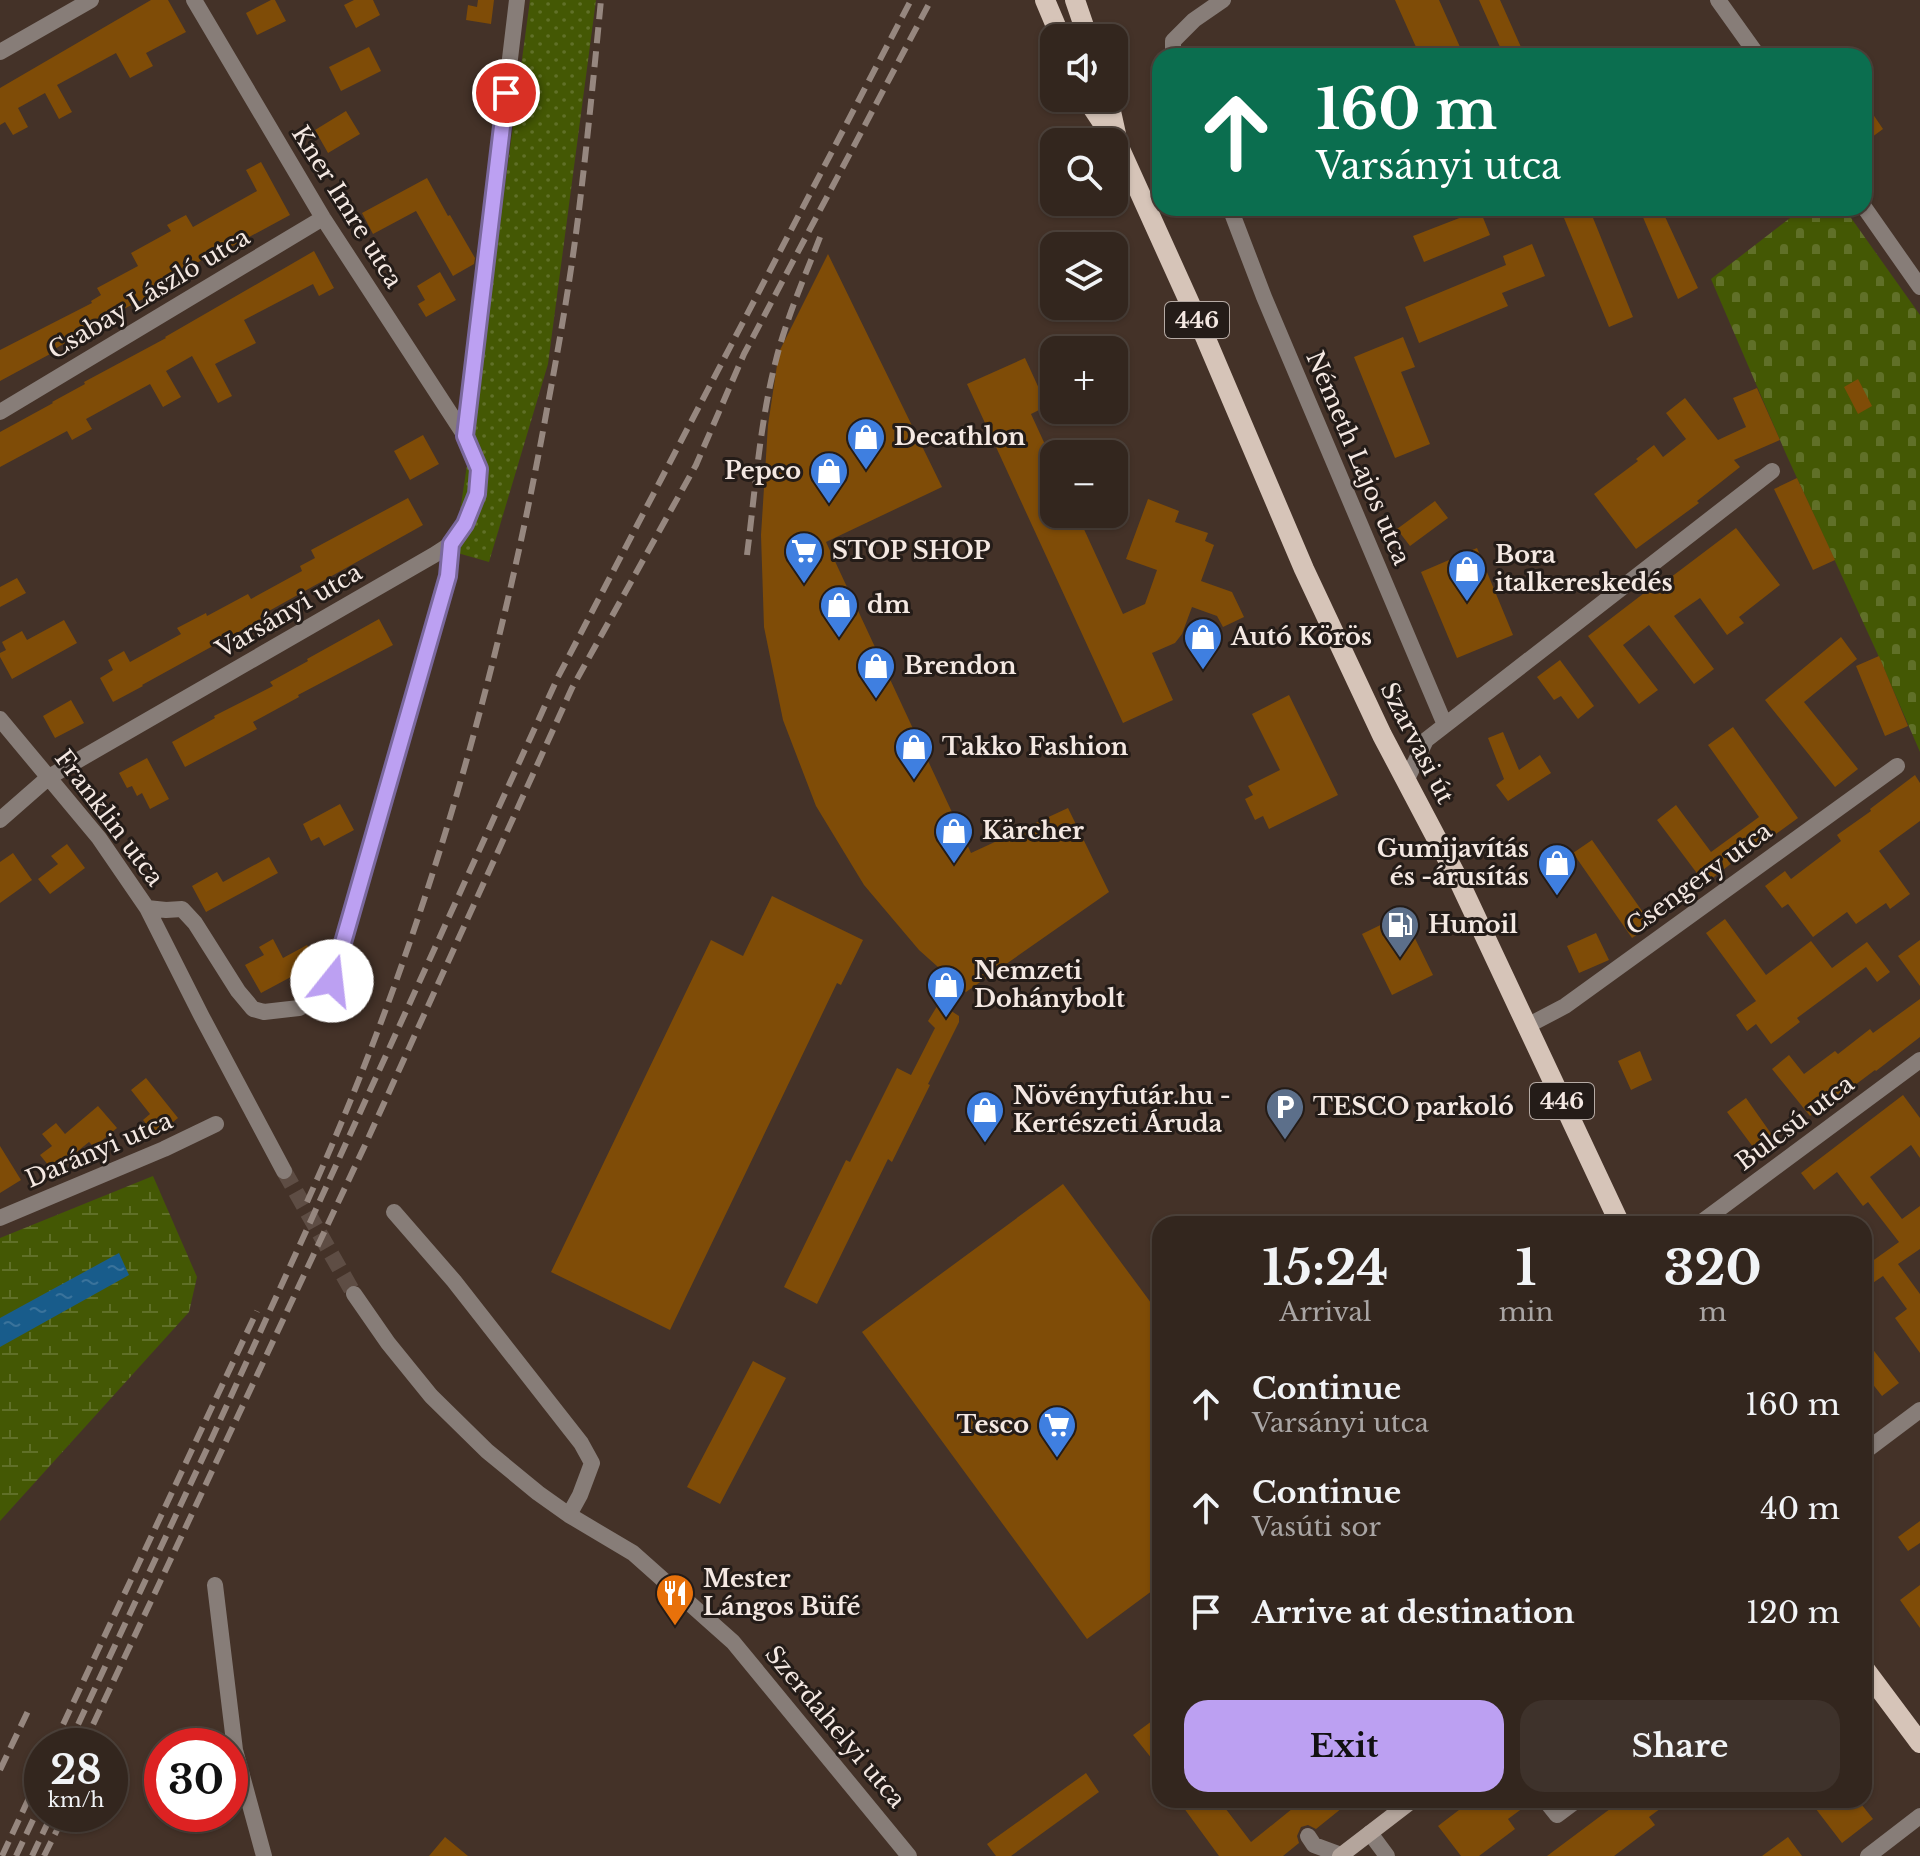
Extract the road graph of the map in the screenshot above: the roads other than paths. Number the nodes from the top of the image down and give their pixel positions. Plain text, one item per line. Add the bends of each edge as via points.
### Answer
1 (91, 0) edge
2 (194, 0) edge
3 (517, 0) edge
4 (1045, 0) edge
5 (1075, 0) edge
6 (1223, 0) edge
7 (1718, 0) edge
8 (1055, 24) edge
9 (1083, 24) edge
10 (1173, 48) edge
11 (1752, 48) edge
12 (0, 52) edge
13 (1128, 167) edge
14 (1233, 216) edge
15 (1870, 216) edge
16 (323, 218) junction
17 (1920, 287) edge
18 (0, 412) edge
19 (465, 436) junction
20 (1772, 471) dead end
21 (451, 544) junction
22 (0, 719) edge
23 (1445, 725) junction
24 (1897, 766) dead end
25 (49, 777) junction
26 (1406, 781) junction
27 (0, 820) edge
28 (147, 908) junction
29 (1527, 1026) junction
30 (1920, 1060) edge
31 (216, 1124) dead end
32 (284, 1171) tunnel mouth
33 (394, 1212) dead end
34 (1616, 1216) edge
35 (1710, 1216) edge
36 (0, 1218) edge
37 (354, 1294) tunnel mouth
38 (1920, 1410) edge
39 (1872, 1446) edge
40 (569, 1515) junction
41 (215, 1585) dead end
42 (1872, 1679) edge
43 (1920, 1743) edge
44 (1403, 1808) edge
45 (1551, 1808) edge
46 (1566, 1808) edge
47 (1920, 1816) edge
48 (1370, 1833) junction
49 (1308, 1836) dead end
50 (264, 1856) edge
51 (909, 1856) edge
52 (1341, 1856) edge
53 (1387, 1856) edge
54 (1868, 1856) edge

1 - 12 street
2 - 16 street, Kner Imre utca
3 - 19 street
4 - 8 main road
5 - 9 main road
6 - 10 street via 1194,20 1173,41
7 - 11 street
13 - 26 main road, Szarvasi út / 446 via 1304,569
14 - 23 street, Németh Lajos utca
15 - 17 street
16 - 18 street, Csabay László utca
16 - 19 street, Kner Imre utca
19 - 21 street via 479,469 477,494
20 - 23 street
21 - 25 street, Varsányi utca
21 - 28 street via 448,576 332,981 319,998 299,1008 253,1009 182,909
22 - 25 street, Franklin utca
23 - 26 street via 1426,740
24 - 29 street, Csengery utca via 1565,1006
25 - 27 street, Varsányi utca
25 - 28 street, Franklin utca
26 - 29 main road, Szarvasi út / 446
28 - 32 street, Franklin utca
29 - 34 main road, Szarvasi út / 446
30 - 35 street, Bulcsú utca
31 - 36 street, Darányi utca
33 - 40 street via 581,1443 592,1463
37 - 40 street, Szerdahelyi utca via 431,1396 487,1451
38 - 39 street
40 - 51 street, Szerdahelyi utca via 633,1553 733,1642
41 - 50 street via 235,1750
42 - 43 main road
44 - 48 street
45 - 46 street via 1557,1815
47 - 54 street
48 - 52 street
48 - 53 street
49 - 52 street via 1314,1845

